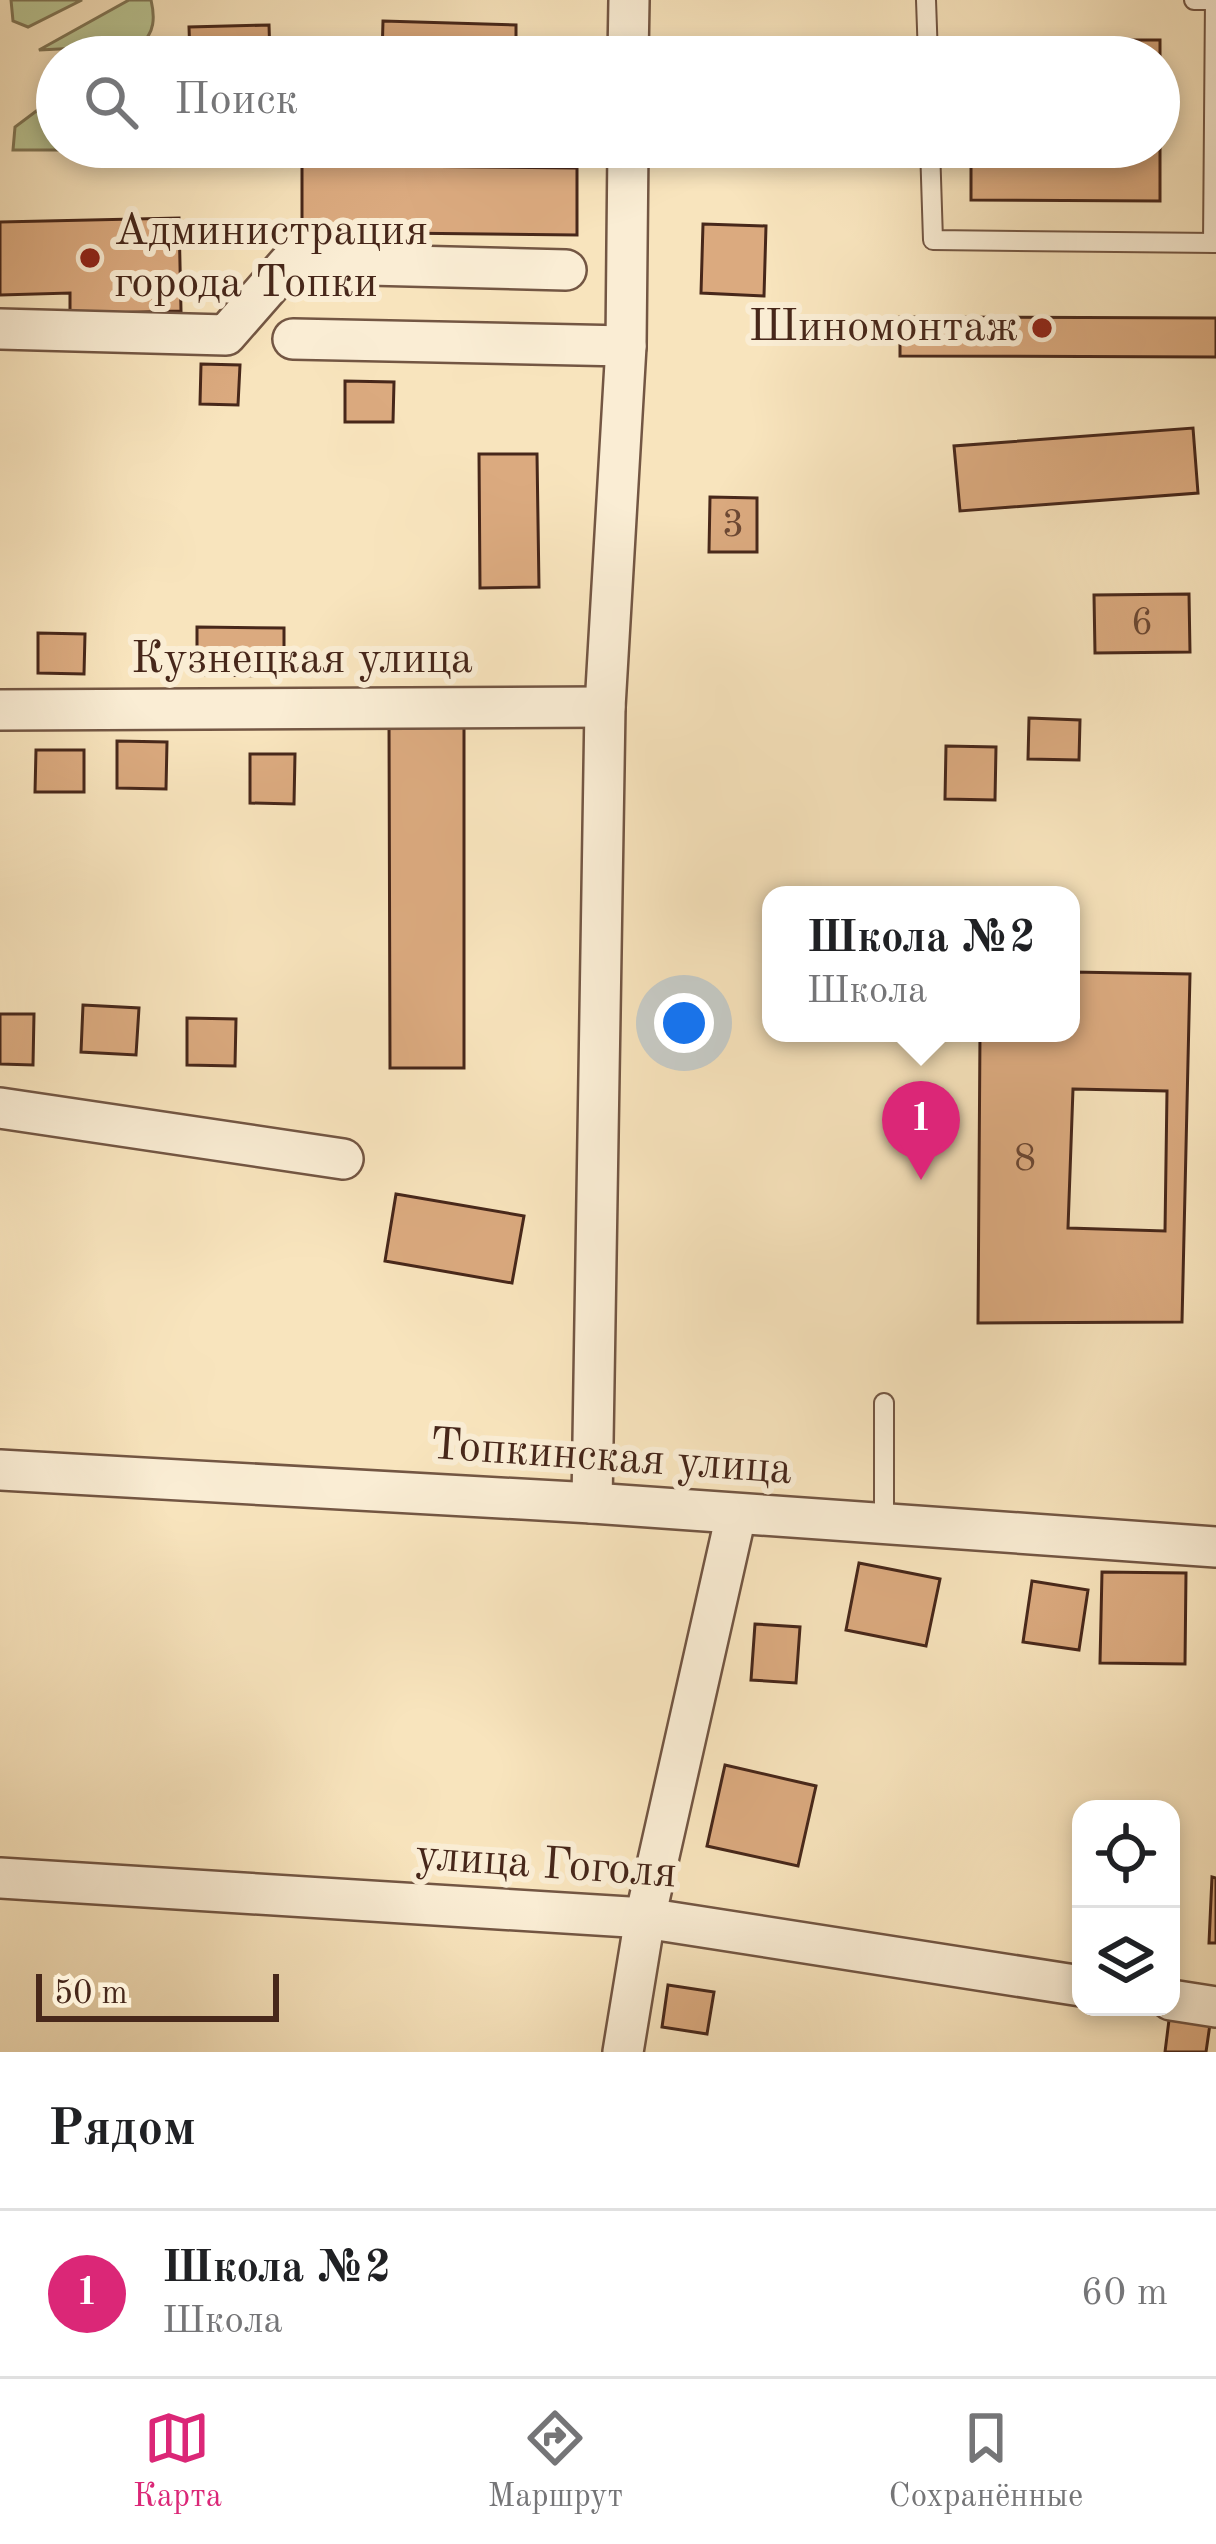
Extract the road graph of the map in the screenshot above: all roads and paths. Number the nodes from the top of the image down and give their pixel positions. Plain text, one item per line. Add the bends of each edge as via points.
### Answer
1 (629, 0) edge
2 (926, 0) edge
3 (1194, 0) edge
4 (628, 36) edge
5 (927, 36) edge
6 (628, 168) edge
7 (931, 168) edge
8 (1215, 243) edge
9 (566, 270) dead end
10 (0, 329) edge
11 (293, 339) dead end
12 (626, 346) junction
13 (605, 707) junction
14 (0, 710) edge
15 (0, 1108) edge
16 (343, 1159) dead end
17 (884, 1403) dead end
18 (0, 1470) edge
19 (592, 1503) junction
20 (736, 1515) junction
21 (884, 1525) junction
22 (1216, 1547) edge
23 (0, 1878) edge
24 (645, 1918) junction
25 (1072, 1985) edge
26 (1180, 2001) edge
27 (1216, 2007) edge
28 (623, 2052) edge

1 - 4 street
2 - 5 lane
3 - 8 lane via 1215,0
6 - 12 street
7 - 8 lane via 933,240
9 - 10 street via 290,262 226,335
11 - 12 street
12 - 13 street
13 - 14 street, Кузнецкая улица
13 - 19 street
15 - 16 street
17 - 21 lane
18 - 19 street, Топкинская улица
19 - 20 street, Топкинская улица
20 - 21 street, Топкинская улица
20 - 24 street
21 - 22 street, Топкинская улица
23 - 24 street, улица Гоголя
24 - 25 street, улица Гоголя
24 - 28 street
26 - 27 street

